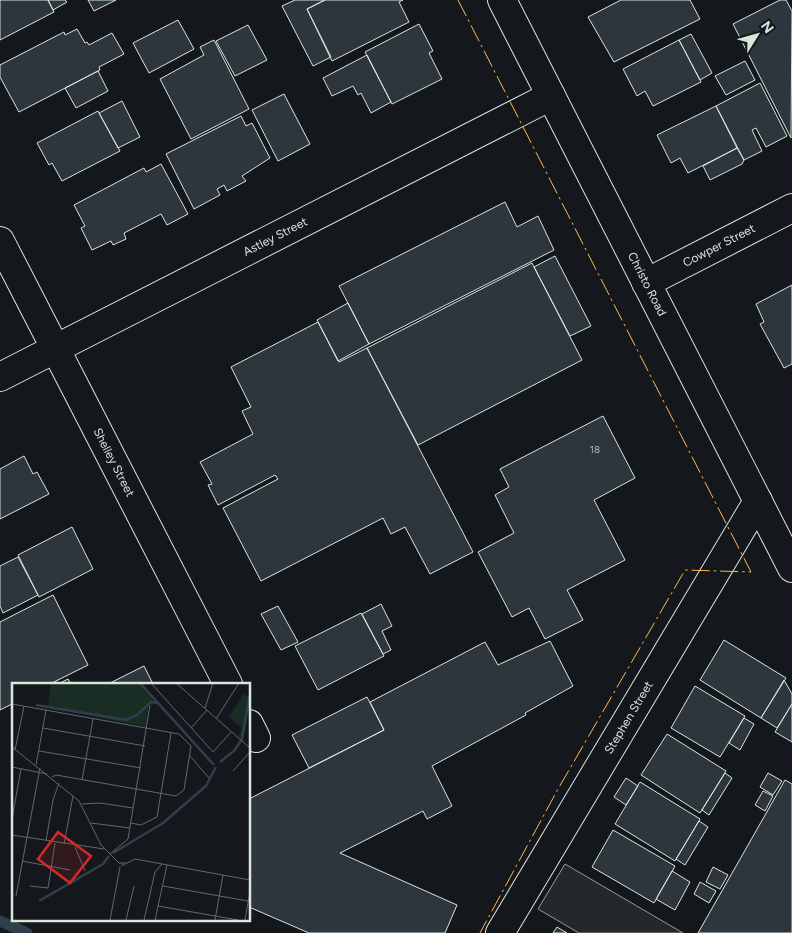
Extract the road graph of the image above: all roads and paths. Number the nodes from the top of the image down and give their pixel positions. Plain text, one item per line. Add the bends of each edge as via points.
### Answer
1 (502, 0) edge
2 (551, 96) junction
3 (792, 208) edge
4 (0, 241) edge
5 (646, 283) junction
6 (55, 348) junction
7 (0, 377) edge
8 (758, 501) junction
9 (792, 568) edge
10 (227, 683) edge
11 (500, 933) edge

1 - 2 street, Christo Road
2 - 5 street, Christo Road
2 - 6 street, Astley Street
3 - 5 street, Cowper Street
4 - 6 street, Shelley Street
5 - 8 street, Christo Road
6 - 7 street, Astley Street
6 - 10 street, Shelley Street
8 - 9 street, Christo Road
8 - 11 street, Stephen Street

